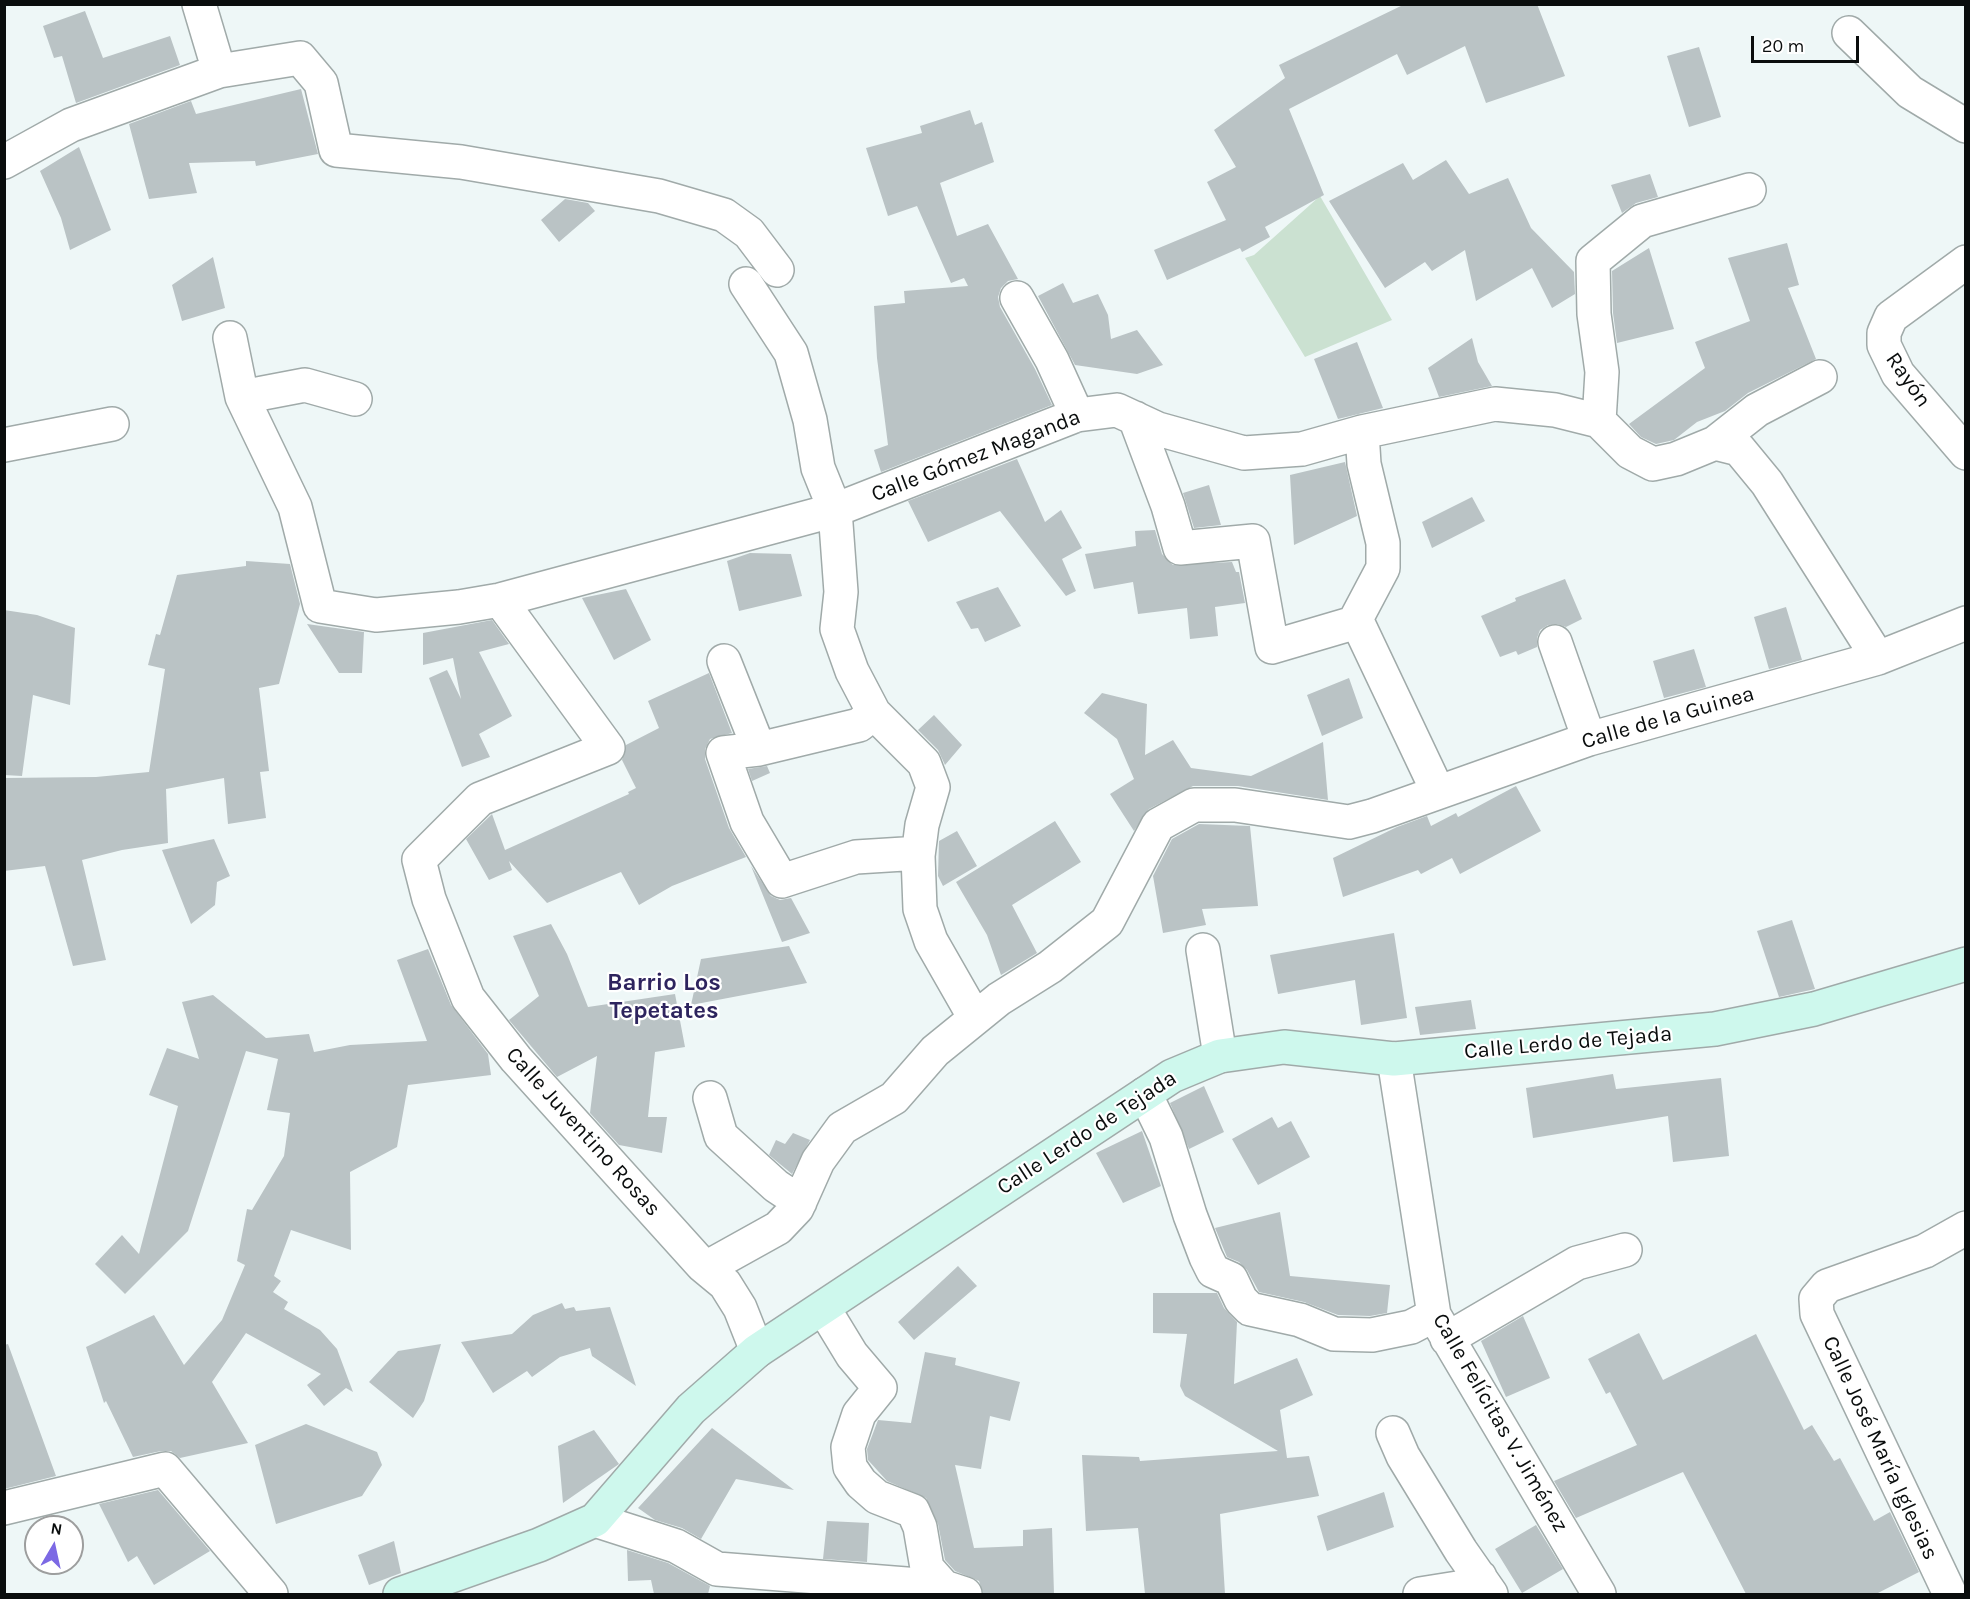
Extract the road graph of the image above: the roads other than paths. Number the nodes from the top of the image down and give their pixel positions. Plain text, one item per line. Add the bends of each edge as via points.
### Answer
1 (199, 4) edge
2 (1849, 33) dead end
3 (219, 71) junction
4 (1965, 126) edge
5 (4, 162) edge
6 (1749, 190) dead end
7 (1965, 262) edge
8 (777, 270) dead end
9 (746, 284) dead end
10 (1017, 298) dead end
11 (230, 338) dead end
12 (1820, 377) dead end
13 (242, 397) junction
14 (355, 399) dead end
15 (1077, 415) junction
16 (1135, 418) junction
17 (1599, 421) junction
18 (112, 424) dead end
19 (1362, 432) junction
20 (1715, 443) junction
21 (4, 445) edge
22 (1965, 453) edge
23 (835, 510) junction
24 (500, 600) junction
25 (1357, 622) junction
26 (1965, 623) edge
27 (1555, 642) dead end
28 (1878, 658) junction
29 (724, 661) dead end
30 (874, 713) junction
31 (1589, 739) junction
32 (759, 749) junction
33 (1438, 792) junction
34 (918, 856) junction
35 (1203, 950) dead end
36 (1965, 964) edge
37 (975, 1018) junction
38 (1220, 1056) junction
39 (1394, 1059) junction
40 (1145, 1094) junction
41 (710, 1098) dead end
42 (800, 1202) junction
43 (1965, 1228) edge
44 (1625, 1250) dead end
45 (706, 1268) junction
46 (824, 1310) dead end
47 (1441, 1327) junction
48 (757, 1351) junction
49 (1393, 1433) dead end
50 (4, 1508) edge
51 (595, 1520) junction
52 (715, 1582) edge
53 (1486, 1586) edge
54 (954, 1591) edge
55 (1952, 1591) edge
56 (271, 1594) edge
57 (400, 1594) edge
58 (1420, 1594) edge
59 (1599, 1594) edge

1 - 3 street
2 - 4 street via 1910,92
3 - 5 street via 71,125
3 - 8 street via 300,58 321,83 336,150 461,162 659,196 724,215 749,233
6 - 17 street via 1642,221 1593,261 1594,314 1602,372
7 - 22 street, Rayón via 1891,317 1884,345 1898,374
9 - 23 street via 791,353 810,420 818,468
10 - 15 street
11 - 13 street
12 - 20 street via 1757,410
13 - 14 street via 305,385
13 - 24 street, Calle Gómez Maganda via 295,507 320,606 376,615
15 - 16 street, Calle Gómez Maganda via 1117,410
15 - 23 street, Calle Gómez Maganda
16 - 19 street, Calle Gómez Maganda via 1158,429 1244,453 1302,449
16 - 25 street via 1180,548 1252,541 1272,647
17 - 19 street, Calle Gómez Maganda via 1555,410 1495,404
17 - 20 street via 1630,452 1653,464
18 - 21 street
19 - 25 street via 1365,464 1383,543 1383,568
20 - 28 street via 1739,449 1762,475
23 - 24 street, Calle Gómez Maganda
23 - 30 street via 841,592 837,629 852,671
24 - 45 street, Calle Juventino Rosas via 608,748 480,799 419,860 429,899 468,998 516,1059
25 - 33 street
26 - 28 street, Calle de la Guinea
27 - 31 street
28 - 31 street, Calle de la Guinea
29 - 32 street
30 - 32 street via 859,725
30 - 34 street via 924,763 933,787
31 - 33 street, Calle de la Guinea
32 - 34 street via 723,753 747,822 782,881 856,857
33 - 37 street, Calle de la Guinea via 1349,822 1235,805 1194,805 1158,825 1107,922
34 - 37 street via 920,909 931,941
35 - 38 street
36 - 39 street, Calle Lerdo de Tejada via 1814,1009 1715,1029
37 - 42 street, Calle de la Guinea via 935,1051 894,1098 842,1128 818,1161
38 - 39 street, Calle Lerdo de Tejada via 1284,1047
38 - 40 street, Calle Lerdo de Tejada via 1172,1076
39 - 47 street, Calle Felícitas V. Jiménez via 1423,1243
40 - 47 street via 1166,1137 1206,1257 1214,1271 1231,1279 1250,1309 1300,1320 1334,1334 1372,1335 1411,1327
40 - 48 street, Calle Lerdo de Tejada
41 - 42 street via 721,1136 776,1186
42 - 45 street, Calle de la Guinea via 778,1228
43 - 55 street, Calle José María Iglesias via 1925,1251 1827,1286 1816,1299 1817,1314
44 - 47 street via 1577,1263
45 - 48 street, Calle Juventino Rosas via 726,1284
46 - 54 street via 852,1355 880,1388 859,1414 848,1447 850,1467 877,1497 913,1511 927,1568
47 - 59 street, Calle Felícitas V. Jiménez
48 - 51 street, Calle Lerdo de Tejada via 691,1409
49 - 53 street via 1413,1473
50 - 56 street via 165,1469
51 - 52 street via 676,1546
51 - 57 street, Calle Lerdo de Tejada via 538,1545
52 - 54 street
53 - 58 street

